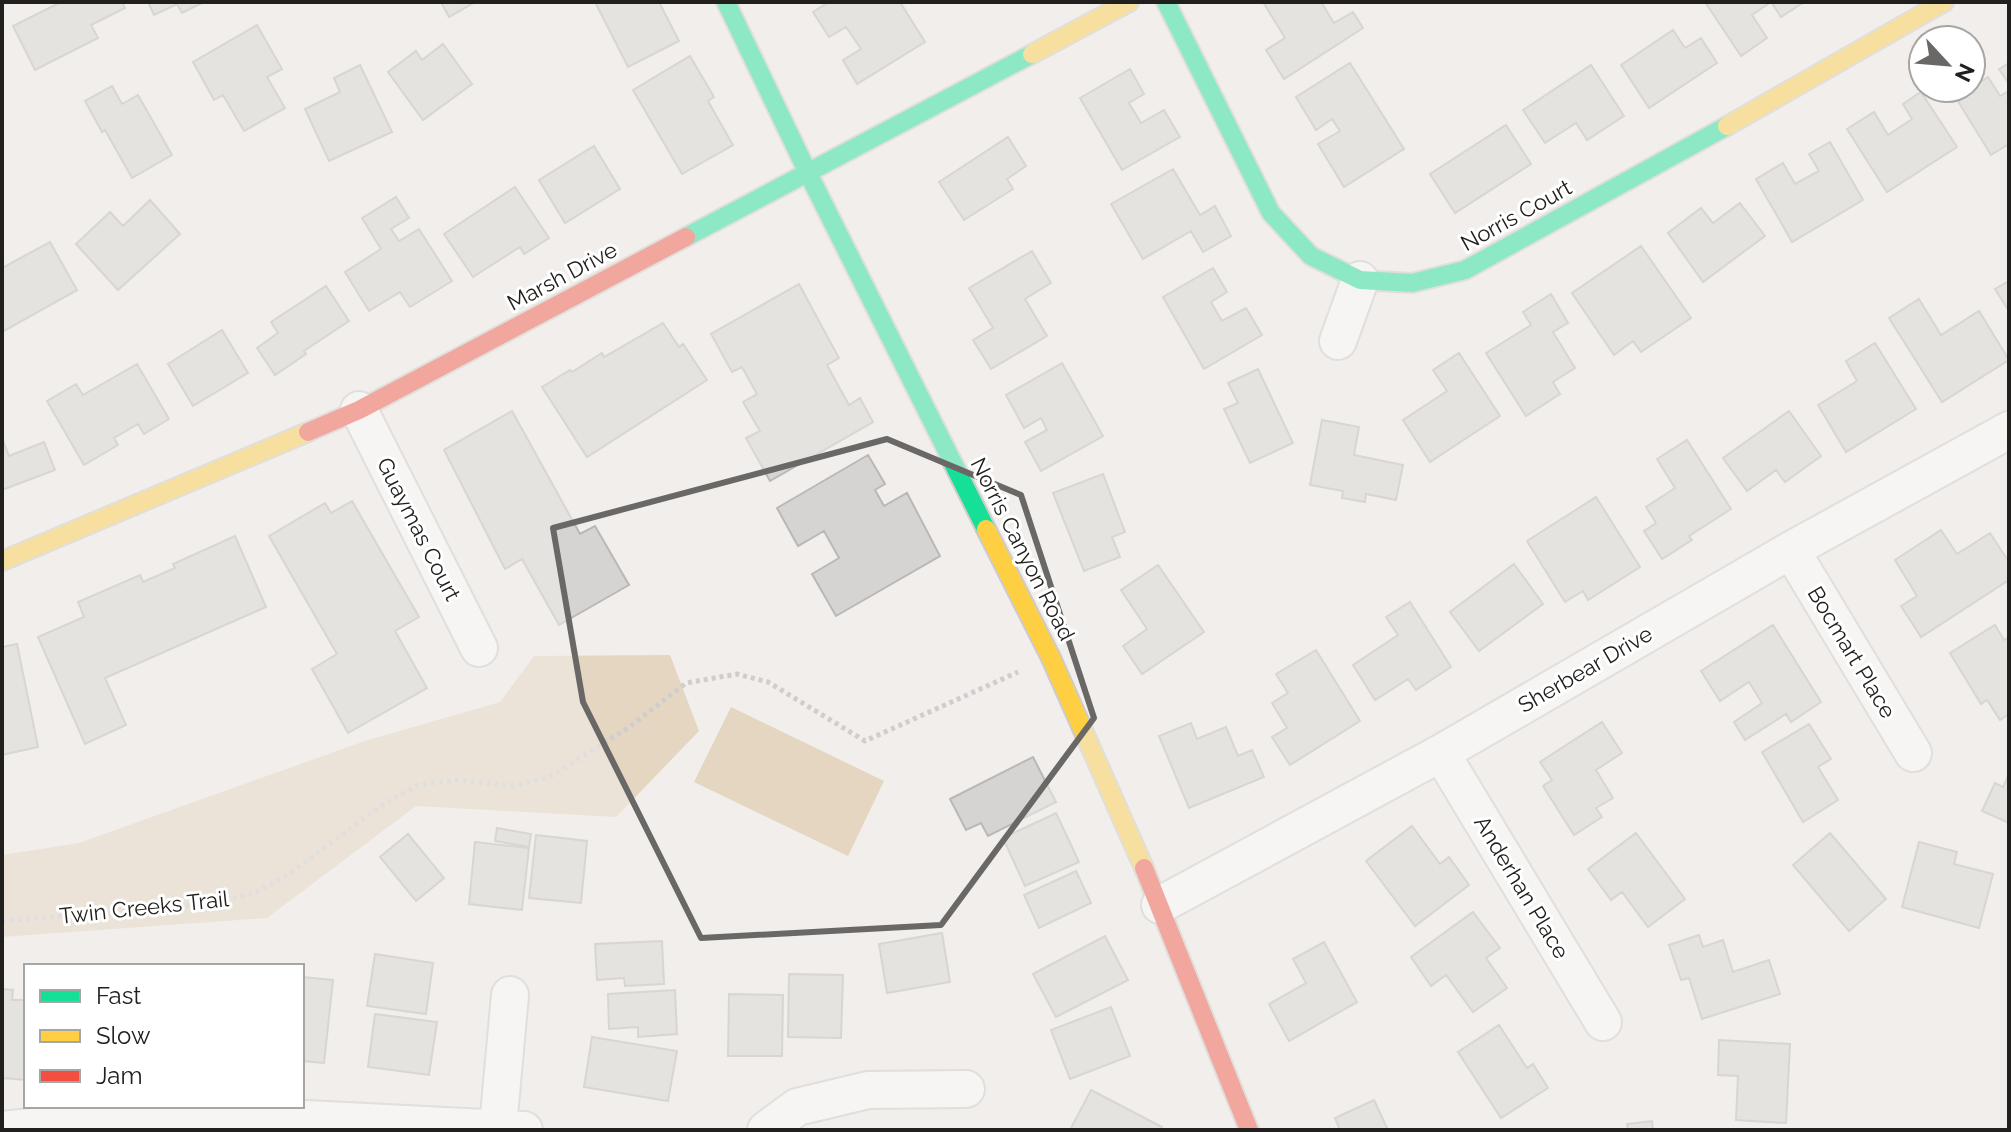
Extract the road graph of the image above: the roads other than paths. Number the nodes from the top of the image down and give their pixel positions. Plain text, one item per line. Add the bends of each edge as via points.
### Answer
1 (726, 2) edge
2 (1129, 2) edge
3 (1166, 2) edge
4 (1944, 2) edge
5 (808, 173) junction
6 (1360, 280) junction
7 (1338, 341) dead end
8 (359, 410) junction
9 (2009, 430) edge
10 (1791, 550) junction
11 (2, 561) edge
12 (479, 648) dead end
13 (1441, 753) junction
14 (1913, 753) dead end
15 (1160, 905) junction
16 (510, 995) dead end
17 (1603, 1022) dead end
18 (966, 1089) dead end
19 (511, 1128) edge
20 (2, 1130) edge
21 (766, 1130) edge
22 (1249, 1130) edge

1 - 5 street, Norris Canyon Road
2 - 5 street, Marsh Drive
3 - 6 street, Norris Court via 1271,213 1311,256
4 - 6 street, Norris Court via 1465,270 1412,283
5 - 8 street, Marsh Drive
5 - 15 street, Norris Canyon Road via 1051,658
6 - 7 street
8 - 11 street, Marsh Drive
8 - 12 street, Guaymas Court
9 - 10 street, Sherbear Drive
10 - 13 street, Sherbear Drive
10 - 14 street, Bocmart Place
13 - 15 street, Sherbear Drive
13 - 17 street, Anderhan Place
15 - 22 street, Norris Canyon Road
16 - 19 street
18 - 21 street via 868,1090 797,1107
19 - 20 street via 267,1117 81,1122

